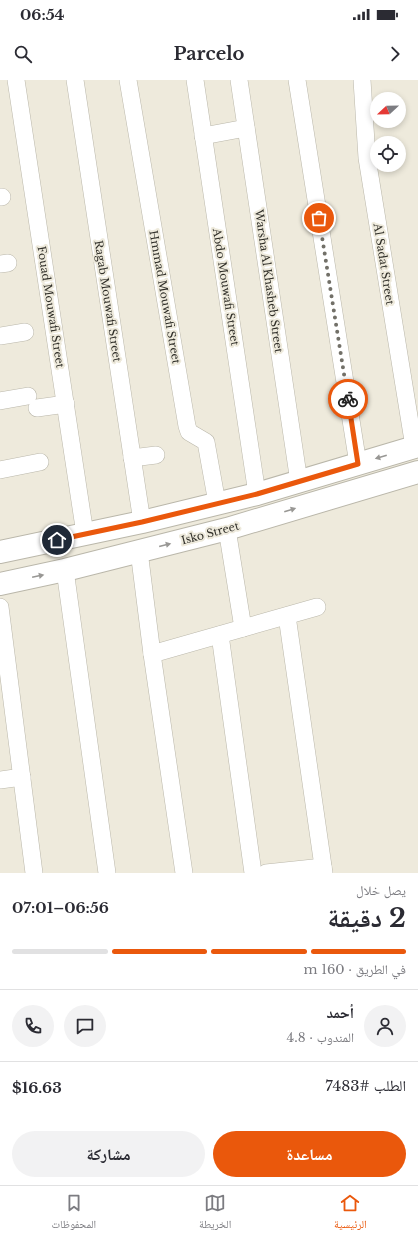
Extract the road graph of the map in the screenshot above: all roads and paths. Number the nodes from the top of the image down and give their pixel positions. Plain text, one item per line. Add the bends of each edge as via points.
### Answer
1 (16, 80) edge
2 (75, 80) edge
3 (128, 80) edge
4 (195, 80) edge
5 (239, 80) edge
6 (297, 80) edge
7 (362, 80) edge
8 (246, 128) junction
9 (203, 136) junction
10 (25, 332) dead end
11 (0, 336) edge
12 (0, 401) edge
13 (66, 404) junction
14 (416, 447) edge
15 (156, 454) dead end
16 (132, 458) junction
17 (40, 462) dead end
18 (358, 464) junction
19 (0, 470) edge
20 (418, 472) edge
21 (299, 482) junction
22 (257, 494) junction
23 (217, 503) junction
24 (142, 522) junction
25 (227, 529) junction
26 (85, 534) junction
27 (139, 551) junction
28 (0, 552) edge
29 (65, 570) junction
30 (0, 584) edge
31 (0, 607) edge
32 (317, 607) dead end
33 (287, 616) junction
34 (242, 628) junction
35 (220, 635) junction
36 (152, 654) junction
37 (7, 714) edge
38 (22, 777) junction
39 (0, 780) edge
40 (324, 870) edge
41 (34, 873) edge
42 (107, 873) edge
43 (184, 873) edge
44 (253, 873) edge
45 (266, 873) edge

1 - 13 street, Fouad Mouwafi Street
2 - 16 street, Ragab Mouwafi Street
3 - 23 street, Hmmad Mouwafi Street via 187,426 189,432 206,442
4 - 9 street, Abdo Mouwafi Street
5 - 8 street, Warsha Al Khasheb Street
6 - 18 street
7 - 14 street, Al Sadat Street via 367,158
8 - 9 street
8 - 21 street, Warsha Al Khasheb Street
9 - 22 street, Abdo Mouwafi Street
10 - 11 street
12 - 13 street
13 - 26 street, Fouad Mouwafi Street
14 -> 18 main road
15 - 16 street
16 - 24 street, Ragab Mouwafi Street
17 - 19 street
18 - 21 main road
25 -> 20 main road, Isko Street
21 - 22 main road
22 - 23 main road
23 - 24 main road
24 - 26 main road
27 -> 25 main road, Isko Street
25 - 34 street
26 - 28 main road
27 - 29 main road, Isko Street
27 - 36 street
30 -> 29 main road, Isko Street
29 - 42 street
31 - 37 street
32 - 33 street
33 - 34 street
33 - 40 street
34 - 35 street
35 - 36 street
35 - 44 street
36 - 43 street
37 - 38 street
38 - 39 street
38 - 41 street
40 - 45 street

